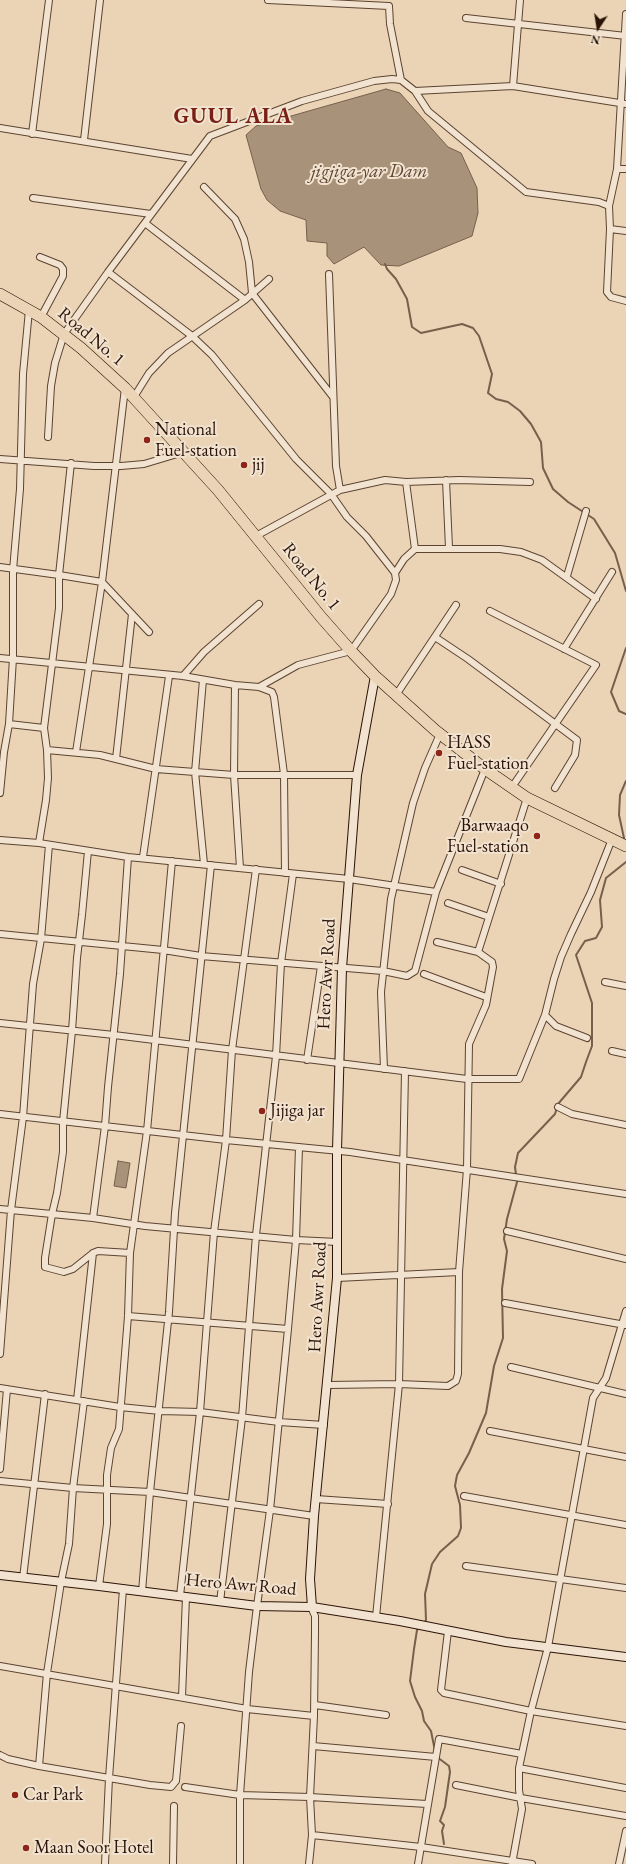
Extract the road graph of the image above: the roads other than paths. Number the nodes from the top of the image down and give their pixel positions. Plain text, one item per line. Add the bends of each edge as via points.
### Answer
1 (48, 0) edge
2 (100, 0) edge
3 (268, 0) edge
4 (520, 0) edge
5 (626, 14) edge
6 (466, 18) dead end
7 (518, 24) junction
8 (625, 36) edge
9 (401, 80) junction
10 (513, 86) junction
11 (414, 91) junction
12 (624, 104) edge
13 (0, 128) edge
14 (32, 134) junction
15 (84, 140) junction
16 (192, 159) junction
17 (617, 169) junction
18 (626, 170) edge
19 (204, 187) dead end
20 (33, 198) dead end
21 (609, 206) junction
22 (150, 214) junction
23 (145, 223) junction
24 (610, 229) junction
25 (626, 232) edge
26 (40, 257) dead end
27 (108, 272) junction
28 (329, 274) dead end
29 (268, 278) dead end
30 (252, 293) junction
31 (0, 294) edge
32 (245, 300) junction
33 (626, 301) edge
34 (29, 310) junction
35 (41, 317) junction
36 (64, 334) junction
37 (192, 336) junction
38 (125, 388) junction
39 (134, 397) junction
40 (333, 397) junction
41 (48, 437) dead end
42 (184, 452) junction
43 (0, 459) edge
44 (20, 459) junction
45 (71, 464) junction
46 (115, 466) junction
47 (446, 480) junction
48 (406, 482) junction
49 (530, 482) dead end
50 (340, 490) junction
51 (331, 494) junction
52 (586, 511) dead end
53 (256, 536) junction
54 (449, 548) junction
55 (415, 549) junction
56 (0, 567) edge
57 (13, 570) junction
58 (395, 572) junction
59 (612, 572) dead end
60 (59, 575) junction
61 (567, 576) junction
62 (102, 582) junction
63 (596, 599) junction
64 (259, 604) dead end
65 (456, 605) dead end
66 (490, 610) dead end
67 (132, 614) junction
68 (149, 632) dead end
69 (435, 637) junction
70 (564, 649) junction
71 (351, 651) junction
72 (0, 658) edge
73 (12, 658) junction
74 (52, 663) junction
75 (89, 666) junction
76 (127, 670) junction
77 (169, 676) junction
78 (183, 676) junction
79 (375, 676) junction
80 (203, 680) junction
81 (236, 685) junction
82 (258, 687) junction
83 (396, 695) junction
84 (9, 724) junction
85 (556, 724) junction
86 (44, 728) junction
87 (440, 734) junction
88 (47, 750) junction
89 (2, 751) edge
90 (76, 752) junction
91 (116, 759) junction
92 (156, 769) junction
93 (485, 769) junction
94 (195, 772) junction
95 (284, 774) junction
96 (234, 775) junction
97 (357, 775) junction
98 (512, 787) junction
99 (555, 788) dead end
100 (0, 793) edge
101 (527, 798) junction
102 (612, 839) junction
103 (0, 840) edge
104 (39, 844) junction
105 (49, 845) junction
106 (626, 846) edge
107 (88, 851) junction
108 (128, 857) junction
109 (143, 857) junction
110 (172, 861) junction
111 (204, 864) junction
112 (211, 865) junction
113 (240, 868) junction
114 (256, 870) junction
115 (462, 870) dead end
116 (285, 873) junction
117 (293, 874) junction
118 (349, 879) junction
119 (501, 884) junction
120 (394, 886) junction
121 (436, 892) junction
122 (448, 903) dead end
123 (489, 917) junction
124 (0, 934) edge
125 (40, 939) junction
126 (79, 942) junction
127 (437, 942) dead end
128 (121, 945) junction
129 (163, 950) junction
130 (478, 952) junction
131 (201, 956) junction
132 (244, 960) junction
133 (281, 963) junction
134 (321, 966) junction
135 (342, 968) junction
136 (383, 971) junction
137 (424, 974) dead end
138 (605, 982) dead end
139 (626, 986) edge
140 (486, 997) junction
141 (545, 1015) junction
142 (0, 1022) edge
143 (30, 1027) junction
144 (72, 1031) junction
145 (114, 1035) junction
146 (587, 1038) dead end
147 (155, 1041) junction
148 (193, 1046) junction
149 (232, 1050) junction
150 (612, 1051) dead end
151 (626, 1054) edge
152 (276, 1056) junction
153 (307, 1060) junction
154 (339, 1063) junction
155 (384, 1069) junction
156 (405, 1071) junction
157 (467, 1079) junction
158 (558, 1107) dead end
159 (0, 1114) edge
160 (23, 1117) junction
161 (63, 1122) junction
162 (626, 1125) edge
163 (105, 1126) junction
164 (147, 1131) junction
165 (183, 1135) junction
166 (226, 1140) junction
167 (267, 1144) junction
168 (299, 1147) junction
169 (337, 1150) junction
170 (403, 1159) junction
171 (467, 1169) junction
172 (626, 1194) edge
173 (0, 1209) edge
174 (10, 1210) junction
175 (52, 1214) junction
176 (93, 1218) junction
177 (134, 1224) junction
178 (174, 1227) junction
179 (507, 1231) dead end
180 (214, 1232) junction
181 (256, 1235) junction
182 (296, 1240) junction
183 (338, 1242) junction
184 (93, 1253) junction
185 (130, 1253) junction
186 (626, 1259) edge
187 (459, 1272) junction
188 (402, 1275) junction
189 (337, 1278) junction
190 (2, 1302) edge
191 (505, 1303) dead end
192 (626, 1311) edge
193 (128, 1316) junction
194 (169, 1318) junction
195 (208, 1321) junction
196 (249, 1325) junction
197 (624, 1325) edge
198 (288, 1329) junction
199 (0, 1354) edge
200 (511, 1367) dead end
201 (399, 1384) junction
202 (328, 1385) junction
203 (0, 1388) edge
204 (7, 1388) junction
205 (599, 1388) junction
206 (45, 1394) junction
207 (626, 1394) edge
208 (81, 1401) junction
209 (120, 1407) junction
210 (160, 1411) junction
211 (200, 1412) junction
212 (242, 1418) junction
213 (279, 1422) junction
214 (324, 1425) junction
215 (490, 1432) dead end
216 (584, 1448) junction
217 (626, 1457) edge
218 (0, 1469) edge
219 (0, 1482) edge
220 (33, 1484) junction
221 (73, 1488) junction
222 (108, 1490) junction
223 (150, 1492) junction
224 (464, 1496) dead end
225 (191, 1498) junction
226 (316, 1499) junction
227 (232, 1503) junction
228 (388, 1504) junction
229 (270, 1510) junction
230 (314, 1516) junction
231 (573, 1516) junction
232 (626, 1525) edge
233 (466, 1566) dead end
234 (0, 1575) edge
235 (23, 1578) junction
236 (560, 1580) junction
237 (61, 1582) junction
238 (99, 1586) junction
239 (626, 1588) edge
240 (123, 1589) junction
241 (142, 1592) junction
242 (183, 1597) junction
243 (220, 1602) junction
244 (257, 1606) junction
245 (312, 1607) junction
246 (376, 1617) junction
247 (448, 1631) junction
248 (548, 1647) junction
249 (626, 1657) edge
250 (0, 1666) edge
251 (47, 1674) junction
252 (116, 1686) junction
253 (182, 1697) junction
254 (315, 1705) junction
255 (247, 1709) junction
256 (530, 1711) junction
257 (386, 1715) dead end
258 (314, 1716) junction
259 (181, 1726) dead end
260 (626, 1726) edge
261 (312, 1746) junction
262 (0, 1754) edge
263 (522, 1754) junction
264 (436, 1757) junction
265 (39, 1766) junction
266 (519, 1768) junction
267 (109, 1778) junction
268 (456, 1785) dead end
269 (185, 1788) dead end
270 (626, 1788) edge
271 (240, 1796) junction
272 (310, 1797) junction
273 (521, 1798) junction
274 (427, 1804) junction
275 (174, 1806) dead end
276 (626, 1816) edge
277 (626, 1831) edge
278 (312, 1835) junction
279 (421, 1847) junction
280 (512, 1862) edge
281 (105, 1864) edge
282 (173, 1864) edge
283 (240, 1864) edge
284 (309, 1864) edge
285 (418, 1864) edge
286 (532, 1864) edge
287 (619, 1864) edge

1 - 14 street
2 - 15 street
3 - 9 street via 389,6
4 - 7 street
5 - 8 street
6 - 7 street
7 - 8 street
7 - 10 street
8 - 12 street
9 - 11 street
9 - 16 street via 374,82 302,101 210,136
10 - 11 street
10 - 12 street
11 - 21 street via 428,111 526,192 599,202
12 - 17 street
13 - 14 street
14 - 15 street
15 - 16 street
16 - 22 street
17 - 18 street
17 - 21 street
19 - 30 street via 235,219 244,239
20 - 22 street
21 - 24 street
22 - 23 street
23 - 27 street
23 - 32 street
24 - 25 street
24 - 33 street via 607,292 611,297
26 - 35 street via 64,269 63,276
27 - 36 street
27 - 37 street
28 - 40 street
29 - 30 street
30 - 32 street
30 - 40 street
31 - 34 highway, Road No. 1
32 - 37 street
34 - 35 highway, Road No. 1
34 - 44 street via 23,374
35 - 36 highway, Road No. 1
36 - 38 highway, Road No. 1
36 - 41 street via 51,386
37 - 39 street via 168,353 149,373
37 - 51 street via 212,355 296,459
38 - 39 highway, Road No. 1
38 - 46 street
39 - 42 highway, Road No. 1
40 - 50 street via 336,466
42 - 46 street via 144,464
42 - 53 highway, Road No. 1
43 - 44 street
44 - 45 street
44 - 57 street
45 - 46 street
45 - 60 street
46 - 62 street
47 - 48 street
47 - 49 street
47 - 54 street
48 - 50 street via 385,480
48 - 55 street
50 - 51 street
51 - 53 street
51 - 58 street via 347,517
52 - 61 street
53 - 71 highway, Road No. 1
54 - 55 street
54 - 61 street via 521,552 542,560
55 - 58 street
56 - 57 street
57 - 60 street
57 - 73 street
58 - 71 street via 396,580 391,594
59 - 63 street
60 - 62 street
60 - 74 street via 59,608
61 - 63 street
62 - 67 street
62 - 75 street
63 - 70 street
64 - 78 street via 204,652
65 - 69 street
66 - 70 street
67 - 68 street
67 - 76 street
69 - 83 street
69 - 85 street
70 - 85 street via 596,665
71 - 79 highway, Road No. 1
71 - 82 street via 298,665
72 - 73 street
73 - 74 street
73 - 84 street
74 - 75 street
74 - 86 street
75 - 76 street
75 - 90 street
76 - 77 street
76 - 91 street
77 - 78 street
77 - 92 street
78 - 80 street
79 - 83 highway, Road No. 1
79 - 97 main road, Hero Awr Road
80 - 81 street
80 - 94 street
81 - 82 street
81 - 96 street
82 - 95 street via 272,692 274,697
83 - 87 highway, Road No. 1
84 - 86 street
84 - 89 street
85 - 98 street
85 - 99 street via 577,740 578,746
86 - 88 street
87 - 93 highway, Road No. 1
87 - 120 street via 413,803
88 - 90 street
88 - 104 street via 46,800
89 - 100 street
90 - 91 street
91 - 92 street
92 - 94 street
92 - 109 street
93 - 98 highway, Road No. 1
93 - 121 street
94 - 96 street
94 - 111 street
95 - 96 street
95 - 97 street
95 - 116 street
96 - 113 street
97 - 118 main road, Hero Awr Road
98 - 101 highway, Road No. 1
101 - 102 highway, Road No. 1
101 - 119 street
102 - 106 highway, Road No. 1
102 - 141 street via 564,951
103 - 104 street
104 - 105 street
105 - 107 street
105 - 125 street
107 - 108 street
107 - 126 street
108 - 109 street
108 - 128 street
109 - 110 street
110 - 111 street
110 - 129 street
111 - 112 street
112 - 113 street
112 - 131 street
113 - 114 street
114 - 116 street
114 - 132 street
115 - 119 street
116 - 117 street
117 - 118 street
117 - 133 street
118 - 120 street
118 - 135 main road, Hero Awr Road
119 - 123 street
120 - 121 street
120 - 136 street
121 - 136 street via 415,970 407,976
122 - 123 street
123 - 130 street
124 - 125 street
125 - 126 street
125 - 143 street
126 - 128 street
126 - 144 street
127 - 130 street
128 - 129 street
128 - 145 street
129 - 131 street
129 - 147 street
130 - 140 street via 492,962 493,967
131 - 132 street
131 - 148 street
132 - 133 street
132 - 149 street
133 - 134 street
133 - 152 street
134 - 135 street
134 - 153 street
135 - 136 street
135 - 154 main road, Hero Awr Road
136 - 155 street via 381,992
137 - 140 street
138 - 139 street
140 - 157 street via 486,1005 469,1044
141 - 146 street via 556,1026
141 - 157 street via 518,1079
142 - 143 street
143 - 144 street
143 - 160 street
144 - 145 street
144 - 161 street
145 - 147 street
145 - 163 street
147 - 148 street
147 - 164 street
148 - 149 street
148 - 165 street
149 - 152 street
149 - 166 street
150 - 151 street
152 - 153 street
152 - 167 street
153 - 154 street
154 - 155 street
154 - 169 main road, Hero Awr Road
155 - 156 street
156 - 157 street
156 - 170 street
157 - 171 street
158 - 162 street via 572,1114
159 - 160 street
160 - 161 street
160 - 174 street
161 - 163 street
161 - 175 street via 58,1193
163 - 164 street
163 - 176 street
164 - 165 street
164 - 177 street
165 - 166 street
165 - 178 street
166 - 167 street
166 - 180 street
167 - 168 street
167 - 181 street
168 - 169 street
168 - 182 street
169 - 170 street
169 - 183 main road, Hero Awr Road
170 - 171 street
170 - 188 street
171 - 172 street
171 - 187 street
173 - 174 street
174 - 175 street
174 - 190 street
175 - 176 street
175 - 184 street via 45,1267 64,1272 73,1269
176 - 177 street
177 - 178 street
177 - 185 street
178 - 180 street
178 - 194 street
179 - 186 street
180 - 181 street
180 - 195 street
181 - 182 street
181 - 196 street
182 - 183 street
182 - 198 street
183 - 189 main road, Hero Awr Road
184 - 185 street
184 - 208 street
185 - 193 street
187 - 188 street
187 - 201 street via 456,1381 448,1386
188 - 189 street
188 - 201 street
189 - 202 main road, Hero Awr Road
190 - 199 street
191 - 197 street
192 - 197 street
193 - 194 street
193 - 209 street
194 - 195 street
194 - 210 street
195 - 196 street
195 - 211 street
196 - 198 street
196 - 212 street
197 - 205 street via 606,1378
198 - 213 street
200 - 205 street
201 - 202 street
201 - 228 street
202 - 214 main road, Hero Awr Road
203 - 204 street
204 - 206 street
204 - 218 street
205 - 207 street
205 - 216 street via 593,1398
206 - 208 street
206 - 220 street
208 - 209 street
208 - 221 street
209 - 210 street
209 - 222 street via 119,1429 110,1448
210 - 211 street
210 - 223 street
211 - 212 street
211 - 225 street
212 - 213 street
212 - 227 street
213 - 214 street
213 - 229 street
214 - 226 main road, Hero Awr Road
215 - 216 street
216 - 217 street
216 - 231 street
219 - 220 street
220 - 221 street
220 - 235 street via 31,1525
221 - 222 street
221 - 237 street via 68,1544
222 - 223 street
222 - 238 street via 107,1524
223 - 225 street
223 - 241 street
224 - 231 street
225 - 227 street
225 - 242 street
226 - 228 street
226 - 230 main road, Hero Awr Road
227 - 229 street
227 - 243 street
228 - 246 street
229 - 230 street
229 - 244 street
230 - 245 main road, Hero Awr Road via 310,1579
231 - 232 street
231 - 236 street
233 - 236 street
234 - 235 main road, Hero Awr Road
235 - 237 main road, Hero Awr Road
236 - 239 street
236 - 248 street
237 - 238 main road, Hero Awr Road
237 - 251 street
238 - 240 main road, Hero Awr Road
240 - 241 main road, Hero Awr Road
240 - 252 street
241 - 242 main road, Hero Awr Road
242 - 243 main road, Hero Awr Road
242 - 253 street
243 - 244 main road, Hero Awr Road
244 - 245 main road, Hero Awr Road
244 - 255 street
245 - 246 main road
245 - 254 street via 315,1616
246 - 247 main road
247 - 248 main road
247 - 256 street via 442,1692
248 - 249 main road
248 - 256 street
250 - 251 street
251 - 252 street
251 - 265 street
252 - 253 street
252 - 267 street
253 - 255 street
254 - 257 street
254 - 258 street
255 - 258 street
255 - 271 street
256 - 260 street
256 - 263 street
258 - 261 street
259 - 267 street via 174,1785 167,1787
261 - 264 street
261 - 272 street
262 - 265 street via 8,1759
263 - 264 street via 441,1738
263 - 266 street
264 - 274 street
265 - 267 street
266 - 270 street
266 - 273 street
267 - 281 street
268 - 273 street
269 - 271 street
271 - 272 street
271 - 283 street
272 - 274 street
272 - 278 street
273 - 276 street
273 - 280 street via 522,1809
274 - 279 street
275 - 282 street
277 - 287 street
278 - 279 street
278 - 284 street
279 - 280 street
279 - 285 street
280 - 286 street

